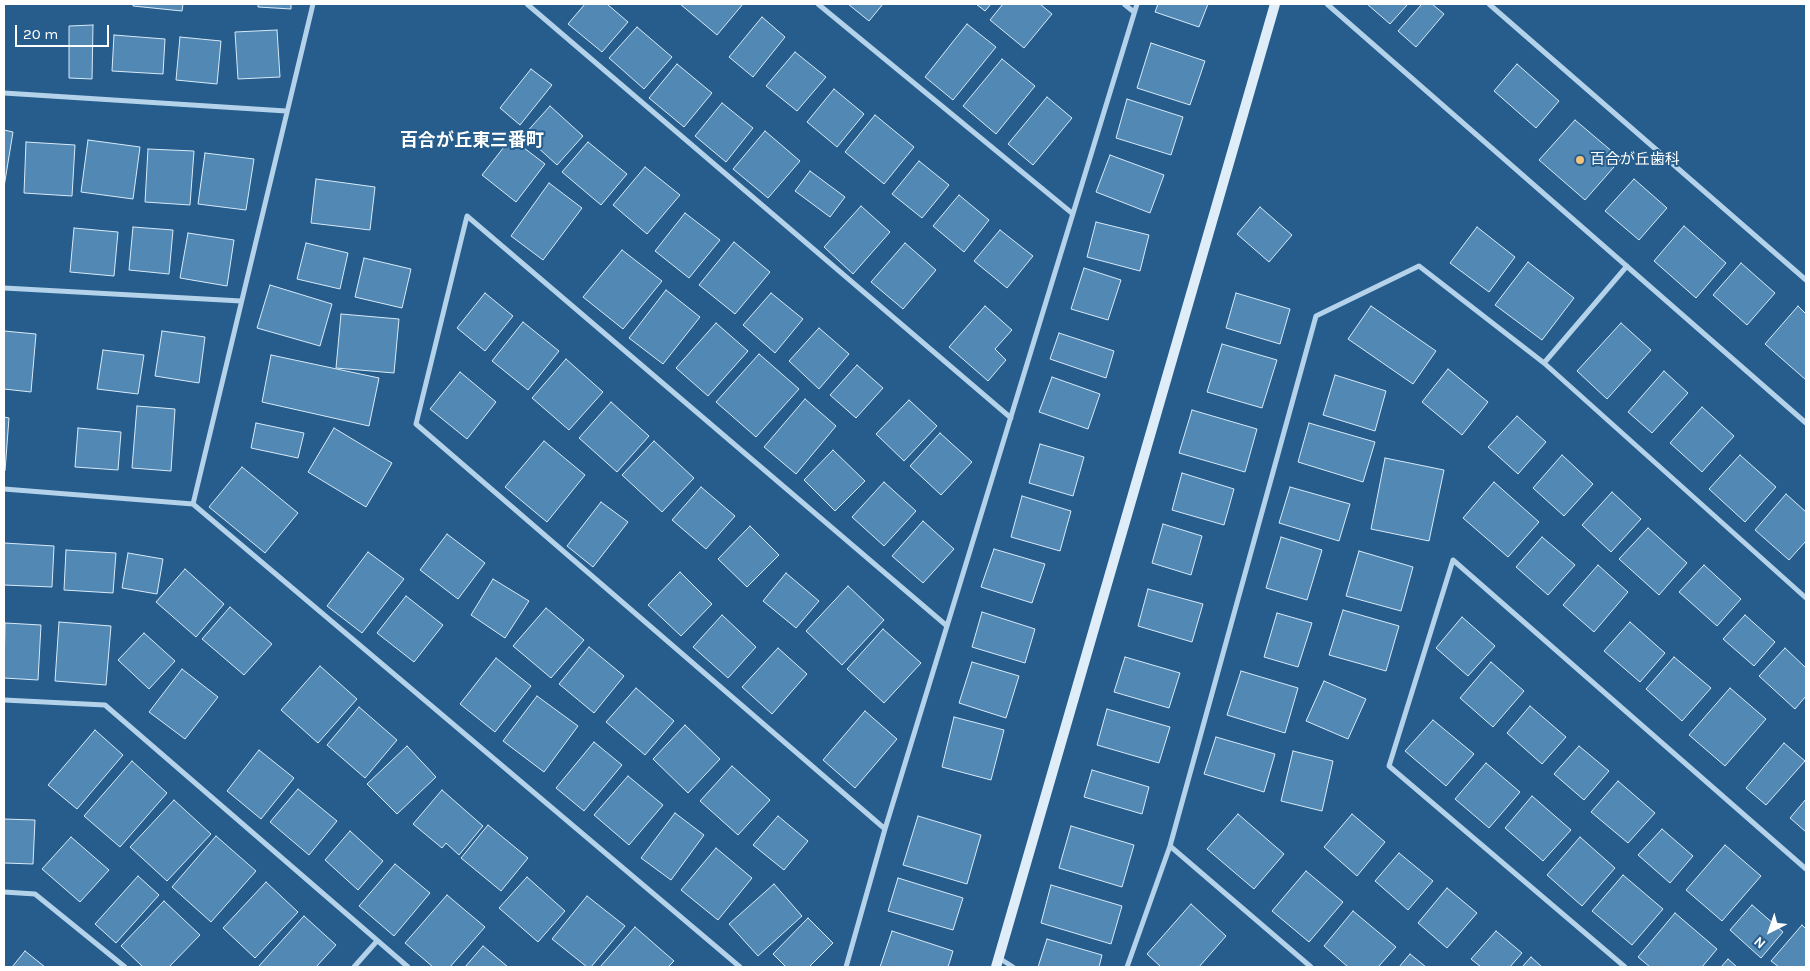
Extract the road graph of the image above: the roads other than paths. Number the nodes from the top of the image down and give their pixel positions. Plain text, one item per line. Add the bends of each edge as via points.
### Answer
1 (313, 4) edge
2 (527, 4) edge
3 (818, 4) edge
4 (1124, 4) edge
5 (1137, 4) edge
6 (1275, 4) edge
7 (1327, 4) edge
8 (1488, 4) edge
9 (1134, 12) junction
10 (4, 94) edge
11 (286, 111) junction
12 (1073, 214) junction
13 (1627, 266) junction
14 (1806, 280) edge
15 (4, 288) edge
16 (241, 301) junction
17 (1544, 363) junction
18 (1011, 418) junction
19 (1806, 423) edge
20 (4, 489) edge
21 (193, 504) junction
22 (1806, 598) edge
23 (947, 626) junction
24 (4, 700) edge
25 (885, 829) junction
26 (1170, 846) junction
27 (1806, 869) edge
28 (4, 892) edge
29 (377, 941) junction
30 (997, 962) edge
31 (124, 967) edge
32 (354, 967) edge
33 (408, 967) edge
34 (740, 967) edge
35 (846, 967) edge
36 (1013, 967) edge
37 (1127, 967) edge
38 (1311, 967) edge
39 (1624, 967) edge

1 - 11 street
2 - 18 street
3 - 12 street
4 - 9 street
5 - 9 street
6 - 30 street
7 - 13 street
8 - 14 street
9 - 12 street
10 - 11 street
11 - 16 street
12 - 18 street
13 - 17 street
13 - 19 street
15 - 16 street
16 - 21 street
17 - 22 street
17 - 26 street via 1419,266 1316,316
18 - 23 street
20 - 21 street
21 - 34 street
23 - 25 street
23 - 25 street via 467,216 416,424
24 - 29 street via 105,705
25 - 35 street
26 - 37 street
26 - 38 street
27 - 39 street via 1453,560 1389,766
28 - 31 street via 35,894
29 - 32 street
29 - 33 street
30 - 36 street

